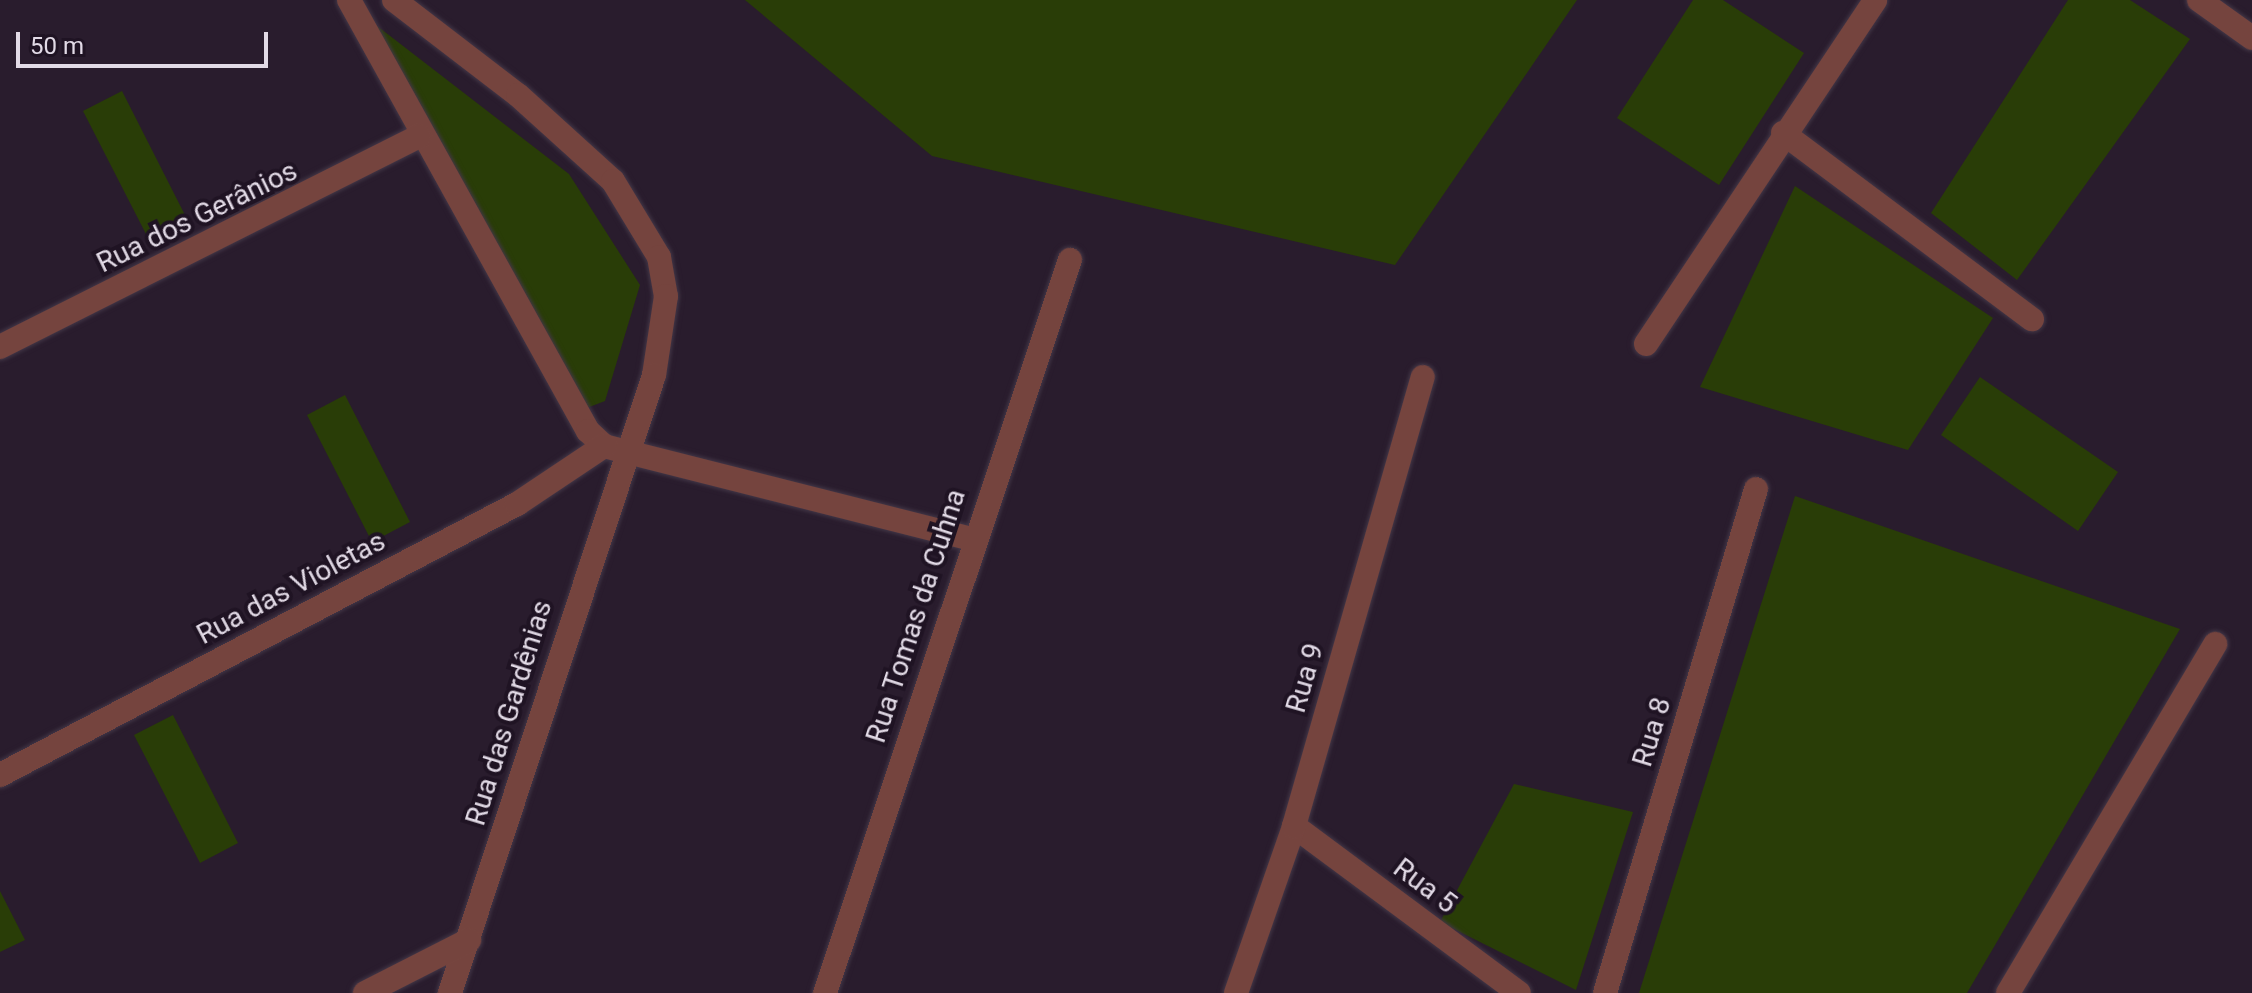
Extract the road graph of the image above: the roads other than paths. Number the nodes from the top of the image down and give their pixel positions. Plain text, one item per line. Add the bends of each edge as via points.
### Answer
1 (349, 0) edge
2 (394, 0) edge
3 (1875, 0) edge
4 (2199, 0) edge
5 (2252, 38) edge
6 (1783, 133) junction
7 (419, 136) junction
8 (1070, 260) dead end
9 (2032, 319) dead end
10 (1646, 344) dead end
11 (0, 347) edge
12 (1423, 377) dead end
13 (604, 446) junction
14 (629, 452) junction
15 (1756, 489) dead end
16 (972, 539) junction
17 (2215, 644) dead end
18 (0, 775) edge
19 (1294, 826) junction
20 (469, 940) junction
21 (365, 993) edge
22 (450, 993) edge
23 (825, 993) edge
24 (1236, 993) edge
25 (1519, 993) edge
26 (1605, 993) edge
27 (2008, 993) edge

1 - 7 street
2 - 14 street, Rua das Gardênias via 574,143 613,181 659,257 666,296 654,375
3 - 6 street
4 - 5 street
6 - 9 street
6 - 10 street
7 - 11 street, Rua dos Gerânios
7 - 13 street via 573,409
8 - 16 street, Rua Tomas da Cuhna
12 - 19 street, Rua 9
13 - 14 street
13 - 18 street, Rua das Violetas via 517,504
14 - 16 street
14 - 20 street, Rua das Gardênias
15 - 26 street, Rua 8
16 - 23 street, Rua Tomas da Cuhna
17 - 27 street
19 - 24 street, Rua 9
19 - 25 street, Rua 5
20 - 21 street
20 - 22 street, Rua das Gardênias

